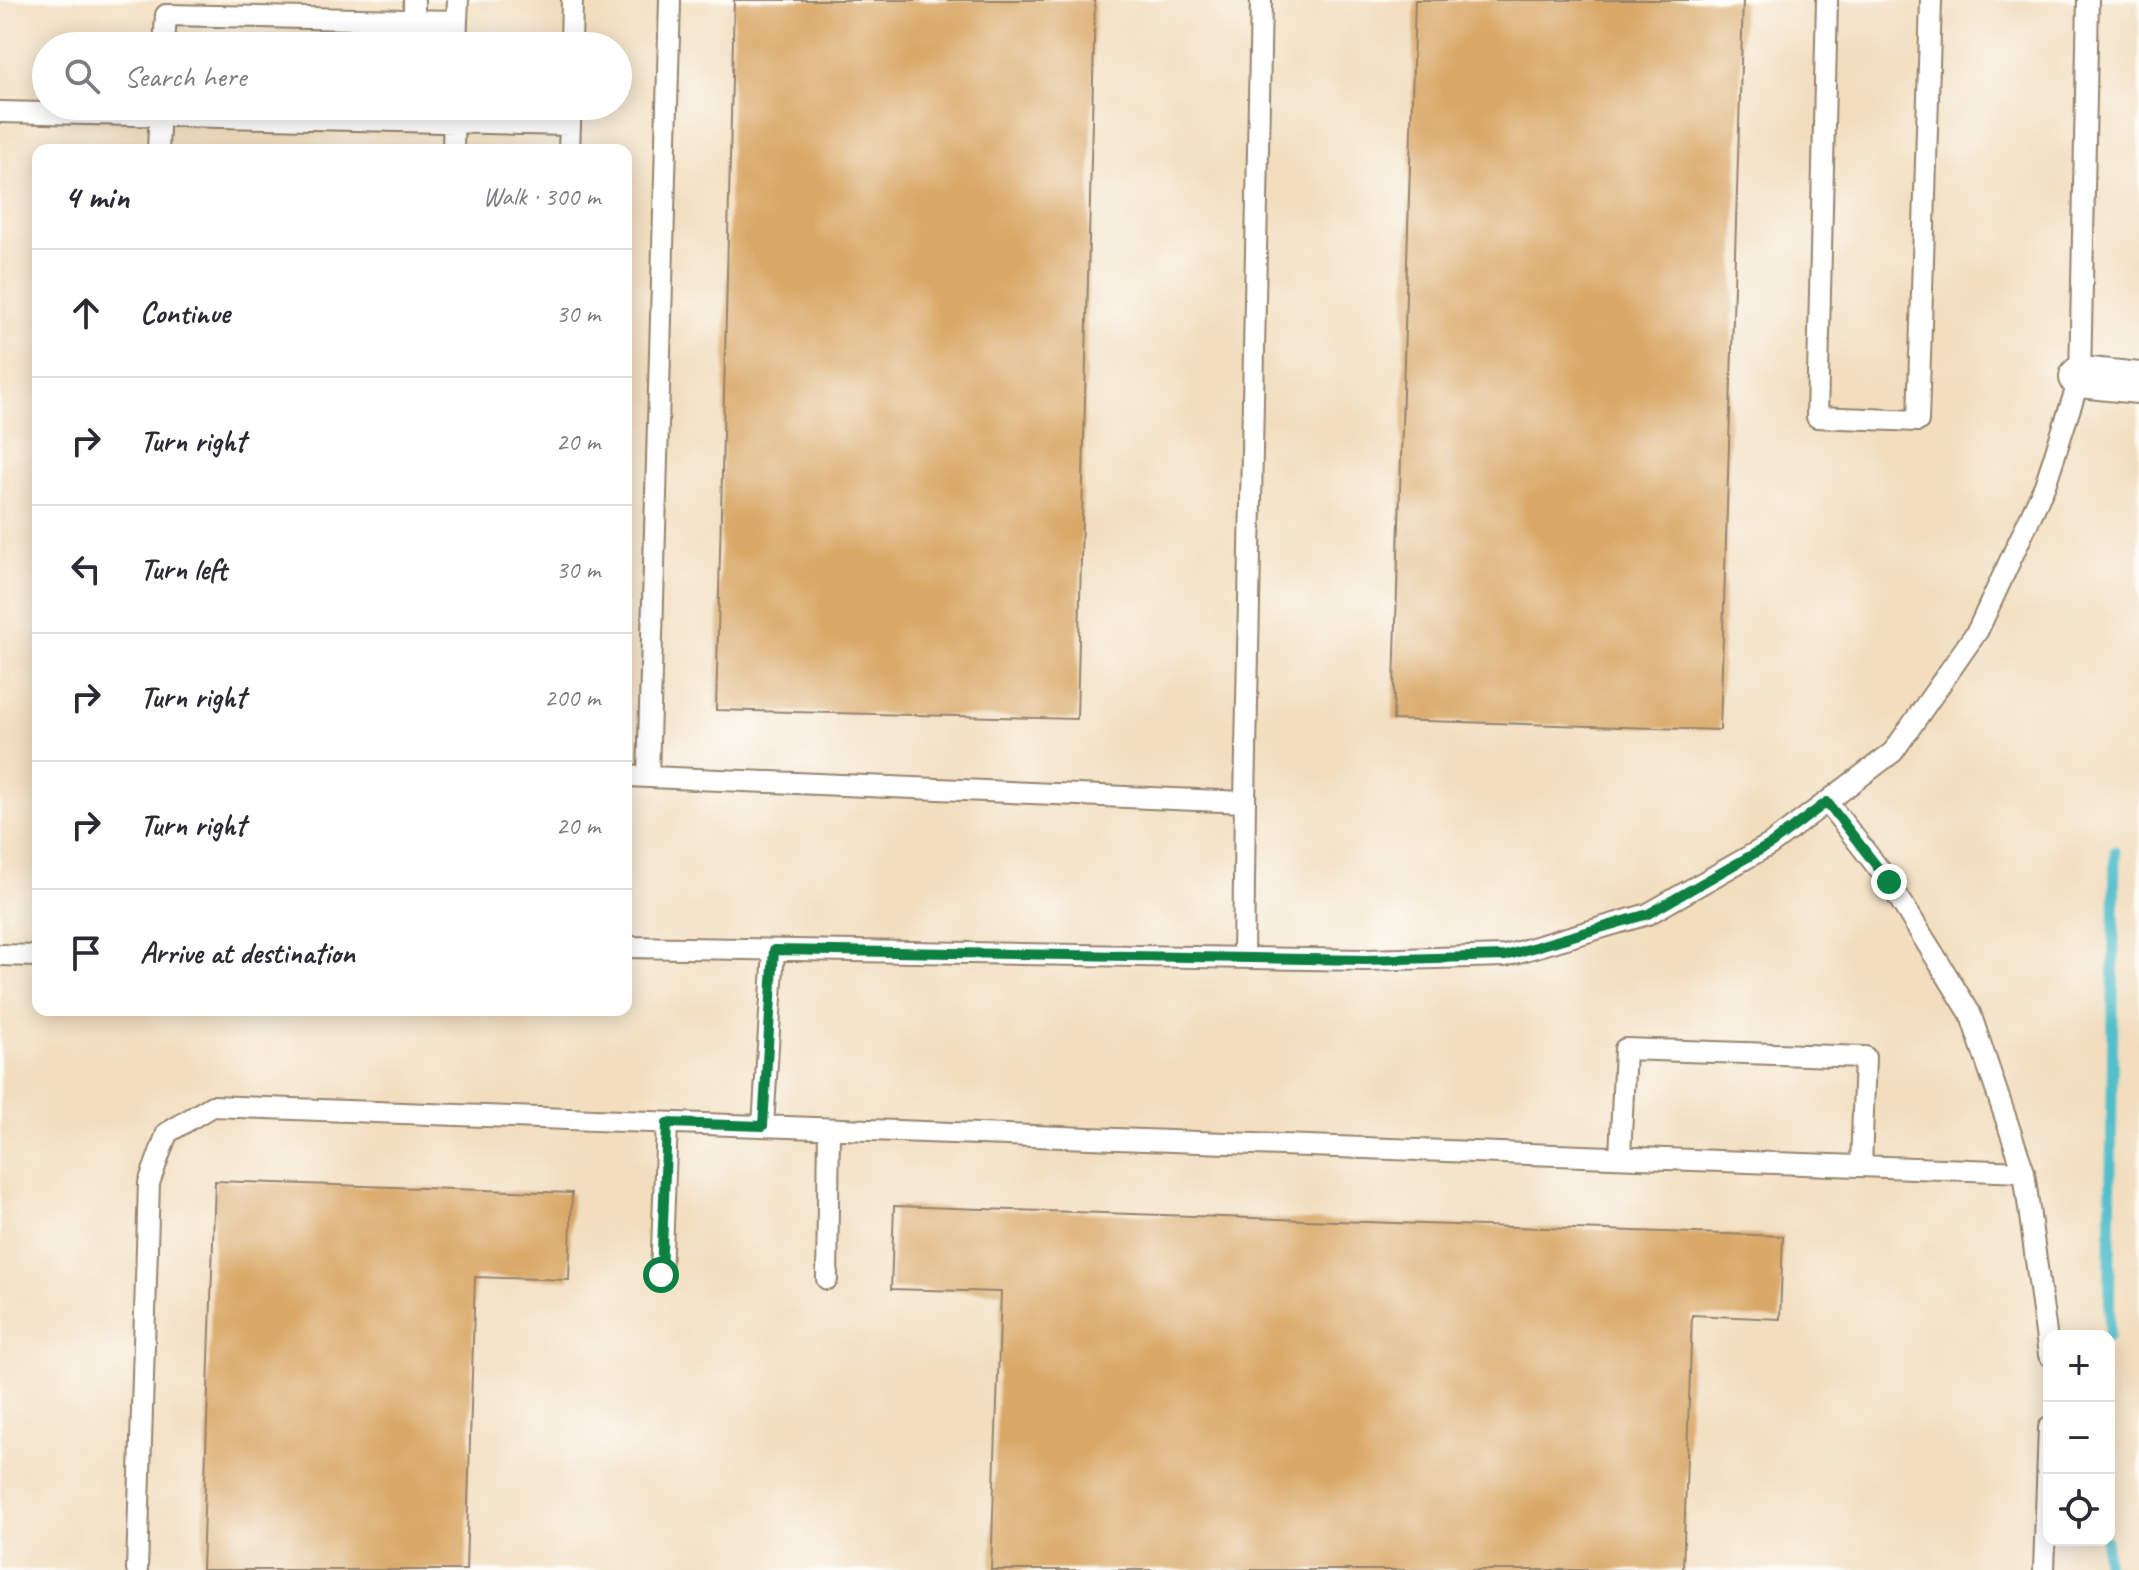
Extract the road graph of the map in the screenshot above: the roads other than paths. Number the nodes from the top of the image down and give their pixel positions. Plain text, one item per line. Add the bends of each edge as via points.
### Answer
1 (458, 0) edge
2 (572, 0) edge
3 (670, 0) edge
4 (1261, 0) edge
5 (1827, 0) edge
6 (1931, 0) edge
7 (2088, 0) edge
8 (166, 8) edge
9 (414, 10) edge
10 (457, 21) junction
11 (165, 32) edge
12 (457, 32) edge
13 (571, 32) edge
14 (0, 112) edge
15 (32, 112) edge
16 (160, 120) edge
17 (454, 120) edge
18 (570, 120) edge
19 (158, 144) edge
20 (453, 144) edge
21 (569, 144) edge
22 (2080, 377) junction
23 (2139, 383) edge
24 (632, 776) edge
25 (648, 777) junction
26 (1245, 802) junction
27 (1827, 802) junction
28 (632, 947) edge
29 (774, 950) junction
30 (0, 955) edge
31 (32, 956) edge
32 (1243, 958) junction
33 (667, 1123) junction
34 (763, 1126) junction
35 (829, 1129) junction
36 (1620, 1157) junction
37 (1861, 1166) junction
38 (2024, 1172) junction
39 (661, 1275) dead end
40 (827, 1279) dead end
41 (2046, 1330) edge
42 (2047, 1474) edge
43 (137, 1570) edge
44 (2044, 1570) edge

1 - 10 lane
2 - 13 lane
3 - 25 lane
4 - 26 lane
5 - 6 lane via 1817,417 1918,421
7 - 22 lane
8 - 9 lane
8 - 11 lane
9 - 10 lane
10 - 12 lane
14 - 15 lane
16 - 19 lane
17 - 20 lane
18 - 21 lane
22 - 23 street
22 - 27 lane via 2045,485 1978,630 1893,752
24 - 25 lane
25 - 26 lane
26 - 32 lane
27 - 32 lane via 1771,844 1648,914 1505,956
27 - 38 lane via 1889,882 1970,1013
28 - 29 lane
29 - 32 lane
29 - 34 lane
30 - 31 lane
33 - 34 lane
33 - 39 lane
33 - 43 lane via 212,1106 167,1133 149,1183
34 - 35 lane
35 - 36 lane
35 - 40 lane
36 - 37 lane
36 - 37 lane via 1625,1049 1865,1057
37 - 38 lane
38 - 41 lane
42 - 44 lane

